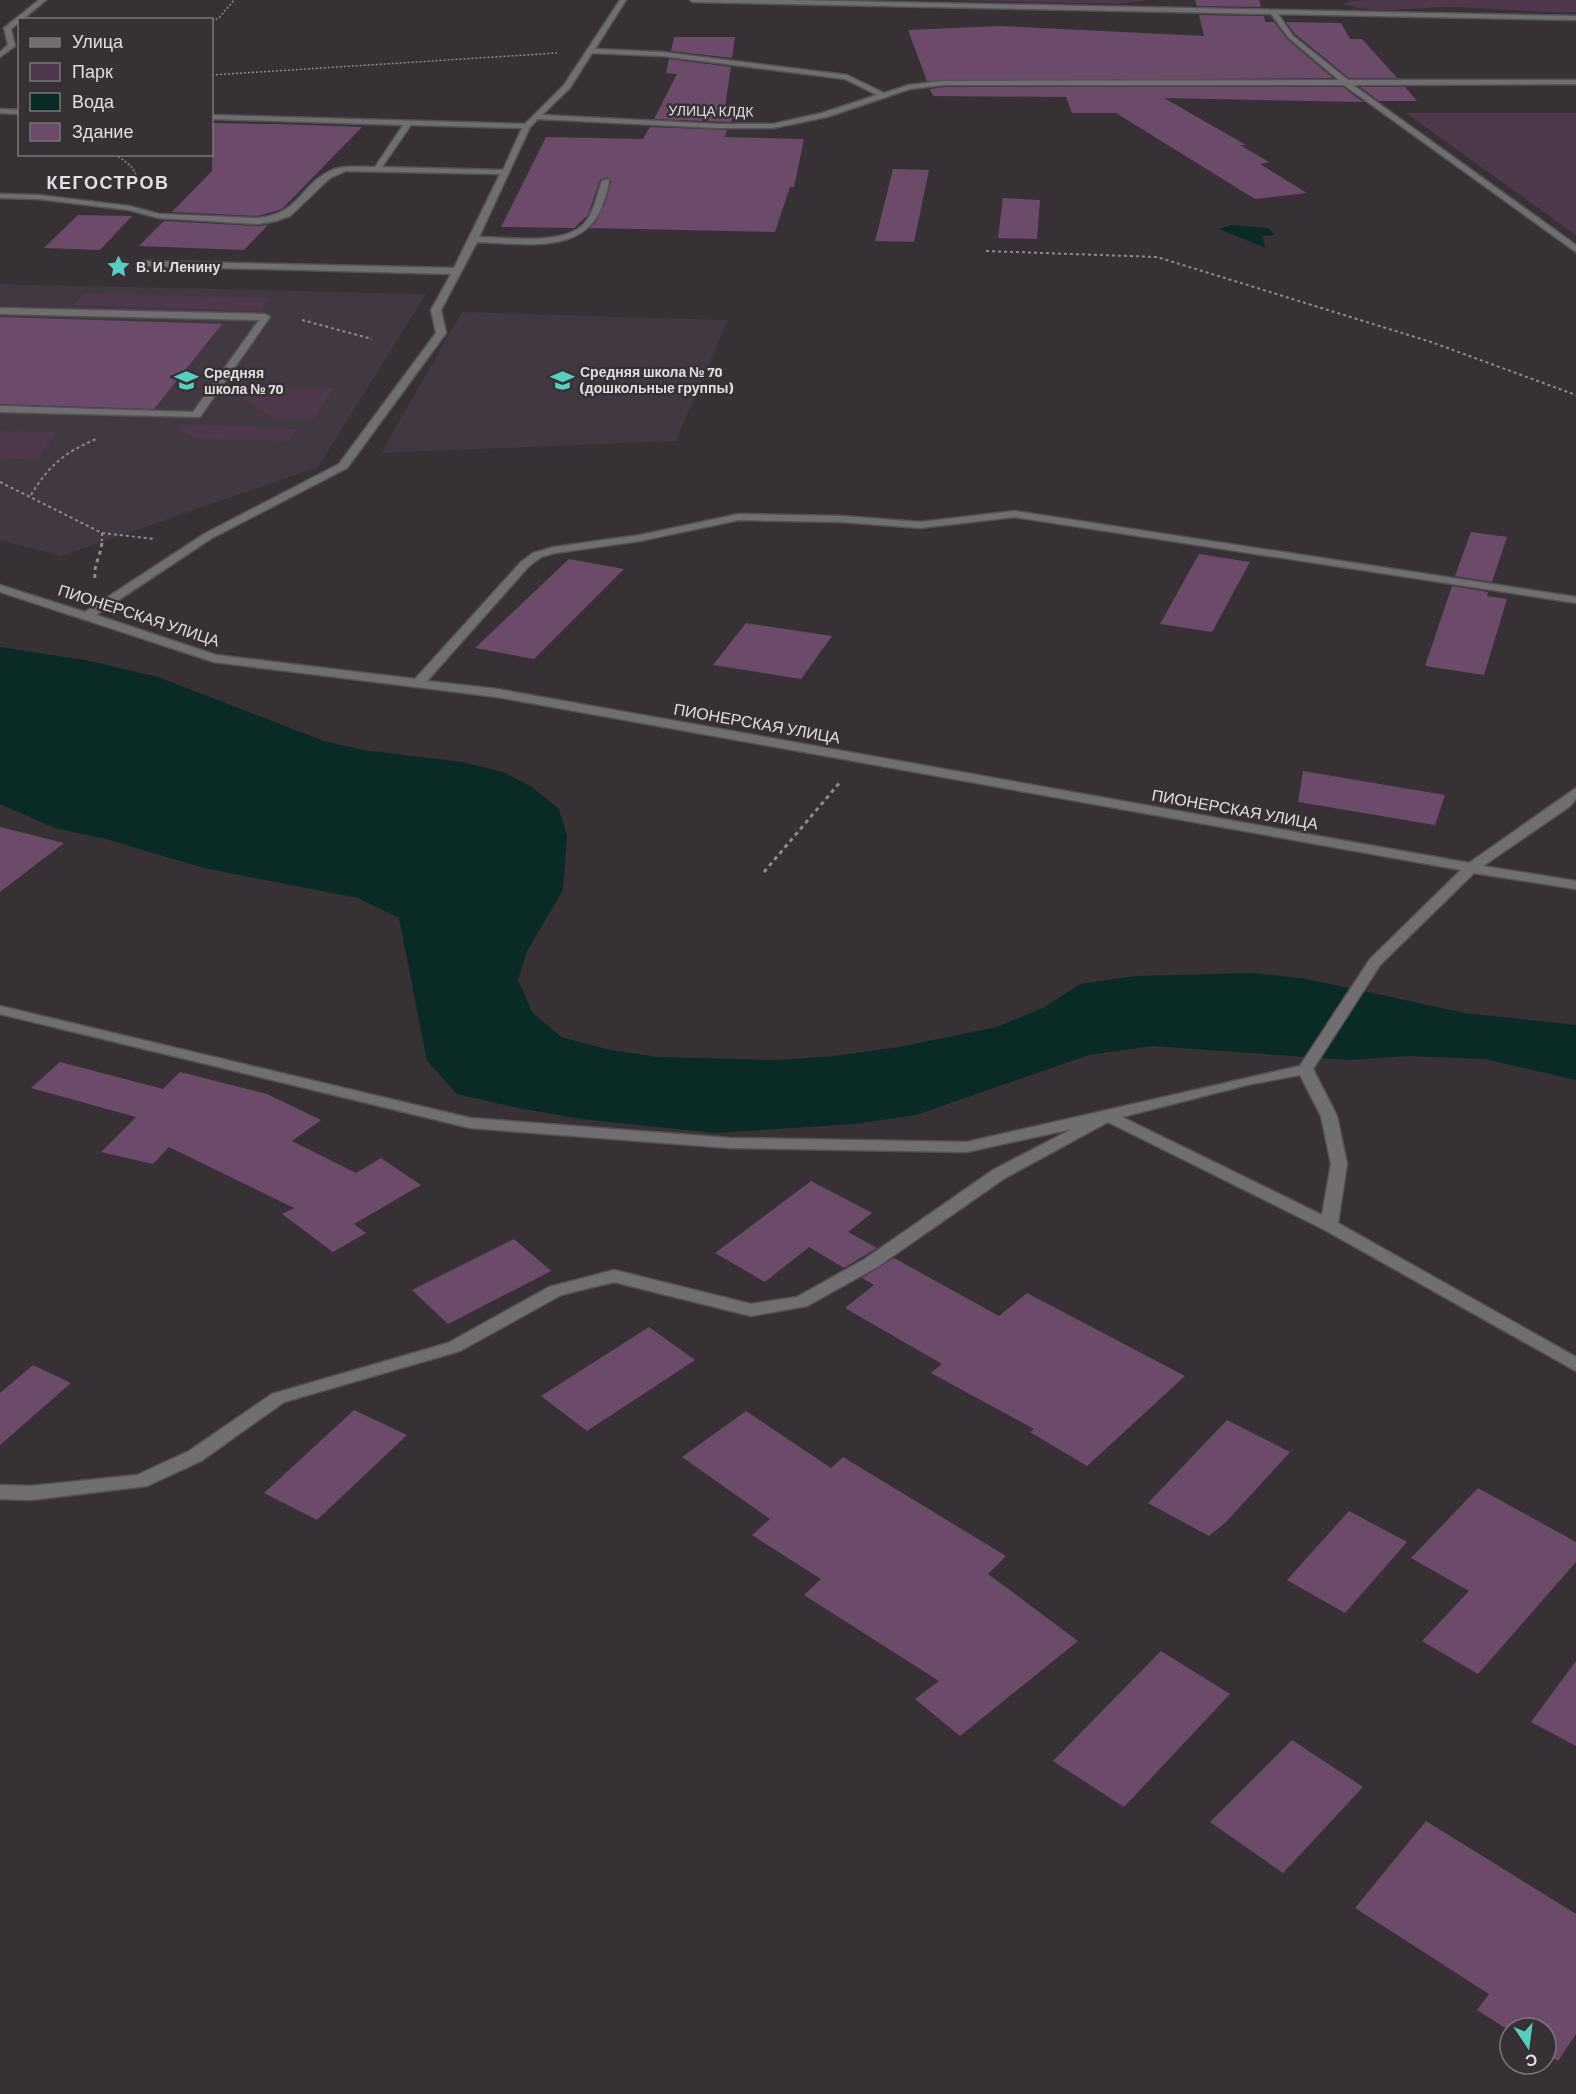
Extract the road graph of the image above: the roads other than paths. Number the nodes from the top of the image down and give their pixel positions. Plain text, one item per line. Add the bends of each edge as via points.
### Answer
1 (43, 0) edge
2 (622, 0) edge
3 (693, 0) edge
4 (1283, 0) edge
5 (1272, 11) junction
6 (1286, 11) junction
7 (20, 18) edge
8 (1576, 18) edge
9 (18, 19) edge
10 (10, 48) junction
11 (18, 48) edge
12 (590, 51) junction
13 (0, 55) edge
14 (1576, 82) edge
15 (1348, 84) junction
16 (884, 96) junction
17 (0, 111) edge
18 (18, 112) edge
19 (213, 117) edge
20 (534, 117) junction
21 (409, 122) junction
22 (527, 126) junction
23 (377, 168) junction
24 (504, 172) junction
25 (606, 181) dead end
26 (0, 196) edge
27 (474, 239) junction
28 (1576, 249) edge
29 (146, 263) dead end
30 (455, 271) junction
31 (0, 311) edge
32 (0, 409) edge
33 (0, 588) edge
34 (1576, 600) edge
35 (87, 616) junction
36 (417, 684) junction
37 (1576, 792) edge
38 (1471, 868) junction
39 (1576, 885) edge
40 (0, 1010) edge
41 (1305, 1069) junction
42 (1108, 1116) junction
43 (1329, 1225) junction
44 (1576, 1365) edge
45 (0, 1492) edge

1 - 7 street
2 - 12 street
3 - 5 street
4 - 6 street
5 - 6 street
5 - 15 street via 1291,37
6 - 8 street
9 - 10 street via 7,28
10 - 11 street
10 - 13 street
12 - 16 street via 662,54 847,77
12 - 20 street via 567,86
14 - 15 street, УЛИЦА КЛДК
15 - 16 street, УЛИЦА КЛДК via 943,83
15 - 28 street
16 - 20 street, УЛИЦА КЛДК via 773,126
17 - 18 street
19 - 21 street
20 - 22 street
21 - 22 street
21 - 23 street
22 - 24 street
23 - 24 street
23 - 26 street via 337,171 287,214 258,221 159,216 129,208
24 - 27 street
25 - 27 street via 588,225 576,235 555,240
27 - 30 street
29 - 30 street
30 - 35 street via 436,310 441,333 343,466 200,542
31 - 32 street via 265,317 196,415
33 - 35 street, ПИОНЕРСКАЯ УЛИЦА
34 - 36 street via 1016,514 920,525 739,517 537,555 517,572
35 - 36 street, ПИОНЕРСКАЯ УЛИЦА via 214,658
36 - 38 street, ПИОНЕРСКАЯ УЛИЦА via 497,693
37 - 38 street
38 - 39 street, ПИОНЕРСКАЯ УЛИЦА
38 - 41 street via 1375,962
40 - 42 street via 470,1123 730,1143 967,1148
41 - 42 street
41 - 43 street via 1329,1116 1339,1164
42 - 43 street
42 - 45 street via 999,1174 871,1263 801,1302 751,1310 614,1276 555,1291 454,1347 279,1398 195,1456 140,1481 31,1493
43 - 44 street

